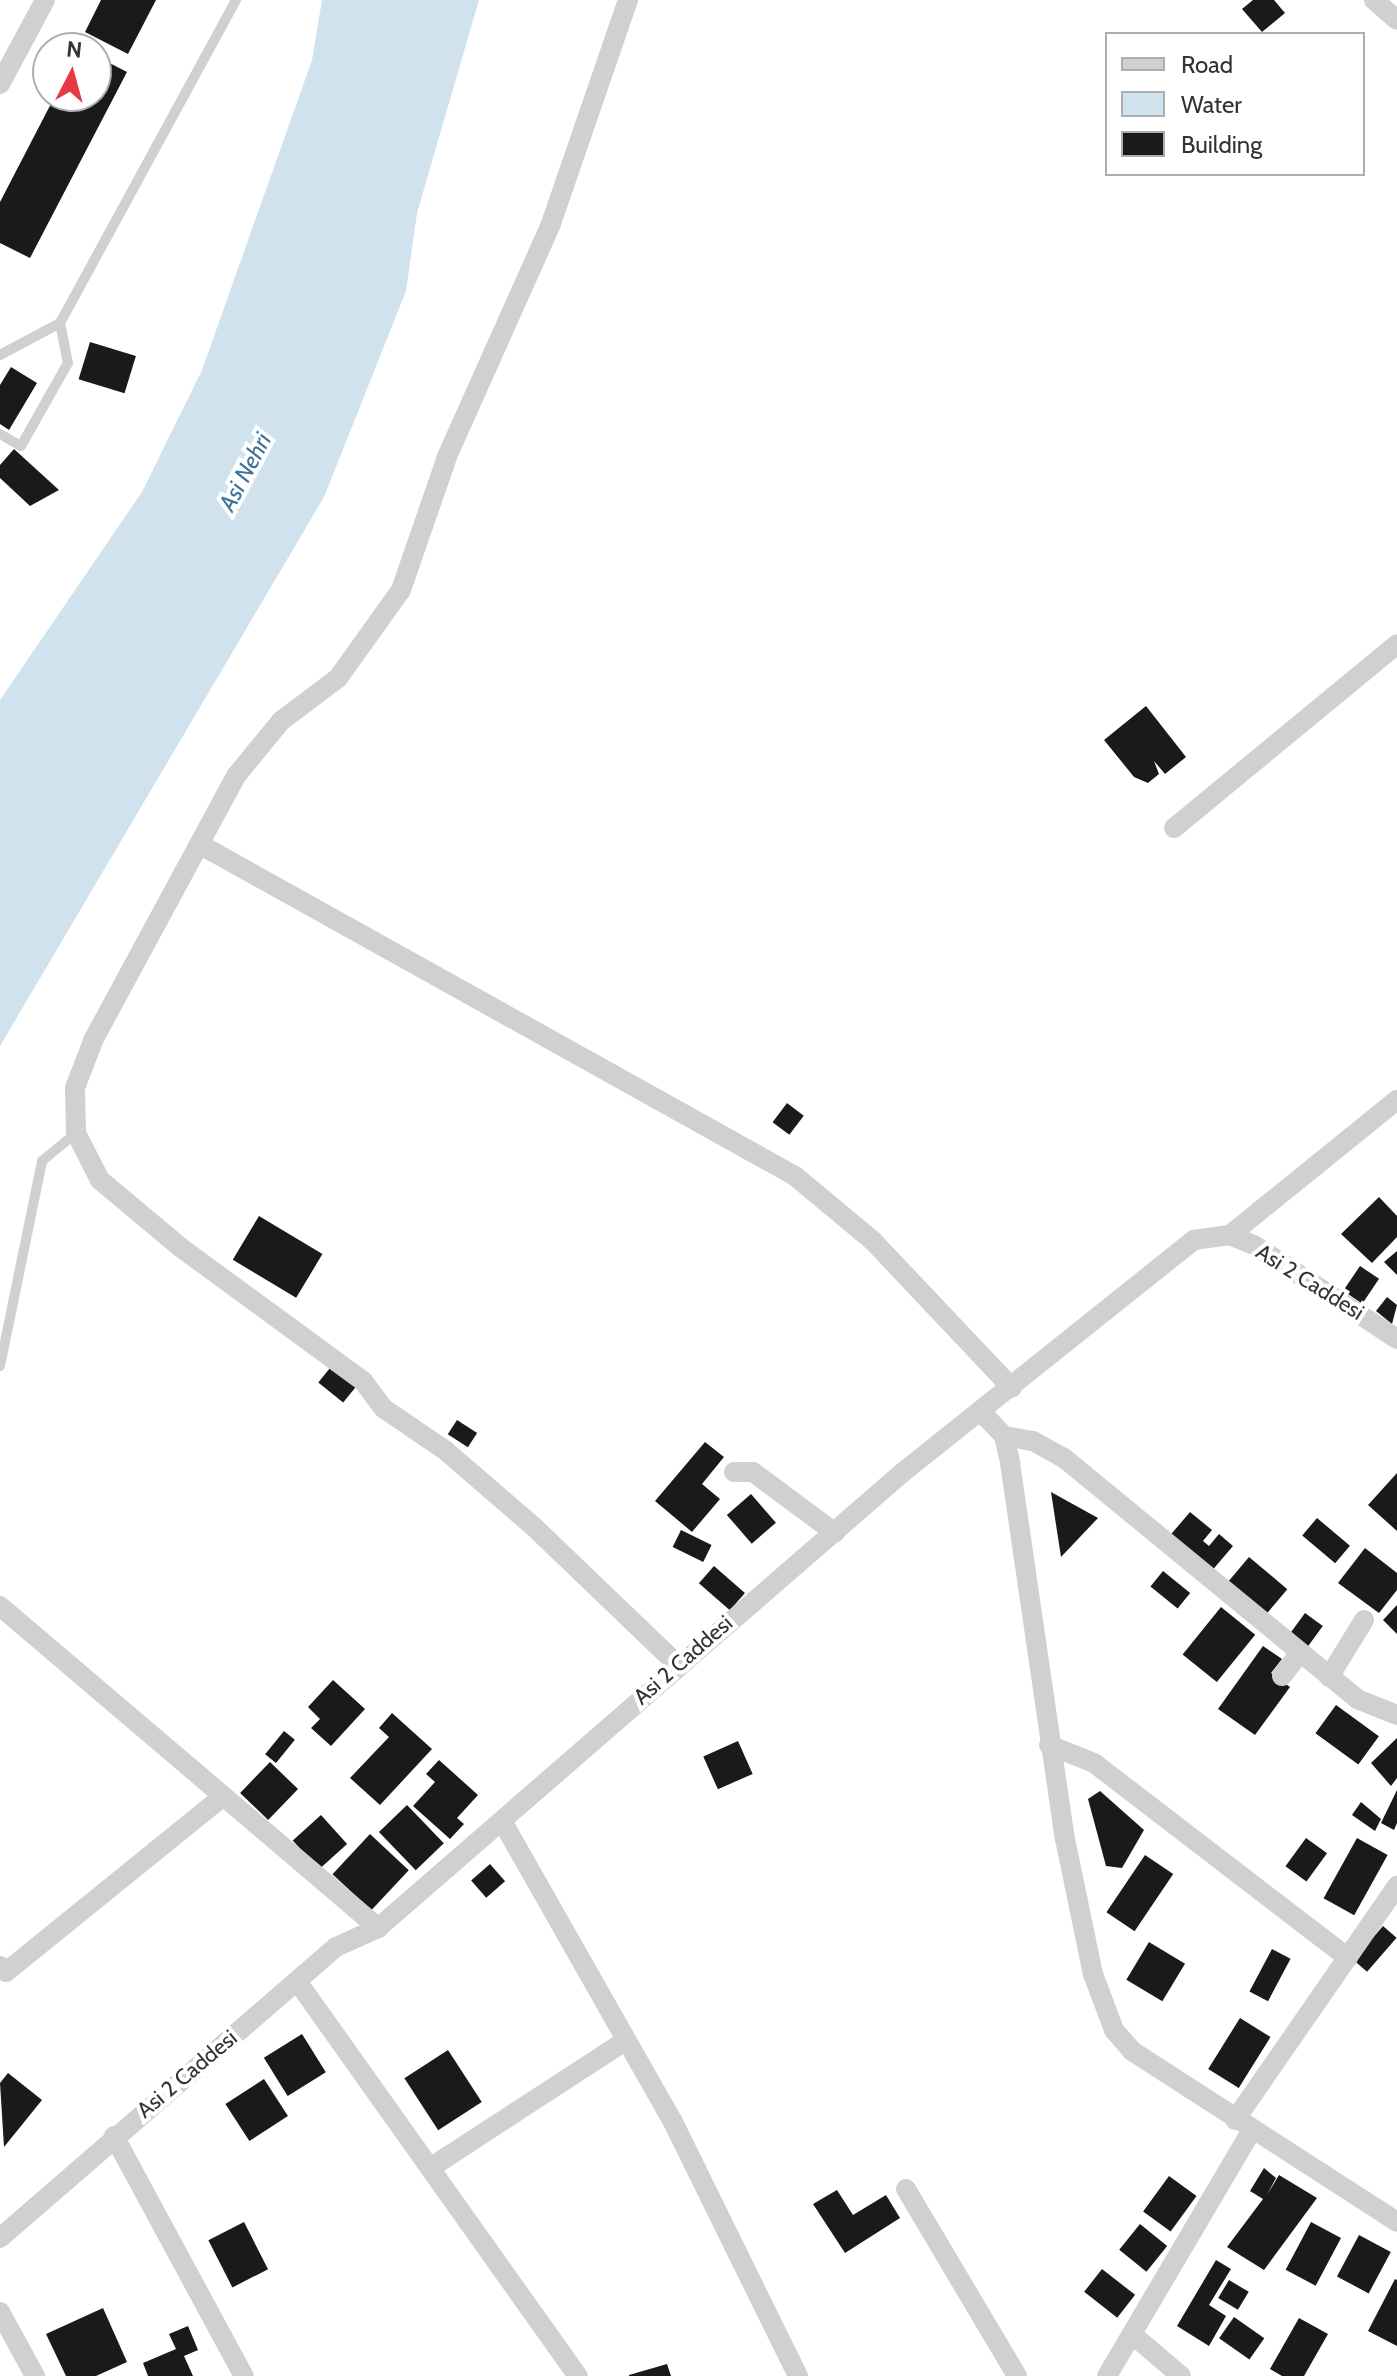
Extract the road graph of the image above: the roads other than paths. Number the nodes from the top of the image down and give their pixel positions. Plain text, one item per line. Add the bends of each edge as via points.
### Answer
1 (45, 0) edge
2 (236, 0) edge
3 (628, 0) edge
4 (1374, 0) edge
5 (1397, 20) edge
6 (0, 84) edge
7 (60, 323) junction
8 (0, 355) edge
9 (0, 434) edge
10 (1397, 644) edge
11 (1174, 828) dead end
12 (199, 844) junction
13 (1397, 1100) edge
14 (76, 1133) junction
15 (1230, 1235) junction
16 (1397, 1339) edge
17 (0, 1366) edge
18 (1012, 1388) junction
19 (983, 1414) junction
20 (1004, 1436) junction
21 (734, 1472) dead end
22 (835, 1533) junction
23 (0, 1606) edge
24 (1364, 1620) dead end
25 (1299, 1654) junction
26 (677, 1664) junction
27 (1282, 1676) dead end
28 (1329, 1677) junction
29 (1397, 1715) edge
30 (1049, 1745) junction
31 (223, 1796) junction
32 (502, 1821) junction
33 (1397, 1886) edge
34 (378, 1928) junction
35 (1348, 1958) junction
36 (0, 1966) edge
37 (297, 1981) junction
38 (625, 2041) junction
39 (1243, 2125) junction
40 (114, 2136) junction
41 (430, 2168) junction
42 (906, 2189) dead end
43 (1397, 2222) edge
44 (0, 2238) edge
45 (0, 2312) edge
46 (1133, 2335) junction
47 (35, 2376) edge
48 (244, 2376) edge
49 (578, 2376) edge
50 (798, 2376) edge
51 (1017, 2376) edge
52 (1107, 2376) edge
53 (1181, 2376) edge

1 - 6 street
2 - 7 lane
3 - 12 street via 551,224 447,457 401,590 338,678 281,721 236,776
4 - 5 street
7 - 8 lane
7 - 9 lane via 68,363 21,446
10 - 11 street
12 - 14 street via 93,1041 75,1088
12 - 18 street via 795,1176 873,1241
13 - 15 street
14 - 17 lane via 42,1161
14 - 26 street via 100,1180 363,1381 383,1408 446,1451 533,1526
15 - 16 street, Asi 2 Caddesi
15 - 18 street, Asi 2 Caddesi via 1194,1240 1125,1290
18 - 19 street, Asi 2 Caddesi
19 - 20 street
19 - 22 street, Asi 2 Caddesi
20 - 25 street via 1033,1441 1064,1458
20 - 30 street
21 - 22 street via 753,1472
22 - 26 street, Asi 2 Caddesi
23 - 31 street
24 - 28 street
25 - 27 street
25 - 28 street
26 - 32 street, Asi 2 Caddesi
28 - 29 street via 1357,1699
30 - 35 street via 1094,1763
30 - 39 street via 1093,1974 1114,2030 1132,2051
31 - 34 street
31 - 36 street via 6,1972
32 - 34 street, Asi 2 Caddesi
32 - 38 street
33 - 35 street
34 - 37 street, Asi 2 Caddesi via 336,1947
35 - 39 street
37 - 40 street, Asi 2 Caddesi
37 - 41 street
38 - 41 street
38 - 50 street via 673,2122
39 - 43 street
39 - 46 street
40 - 44 street, Asi 2 Caddesi
40 - 48 street
41 - 49 street
42 - 51 street
45 - 47 street
46 - 52 street
46 - 53 street

